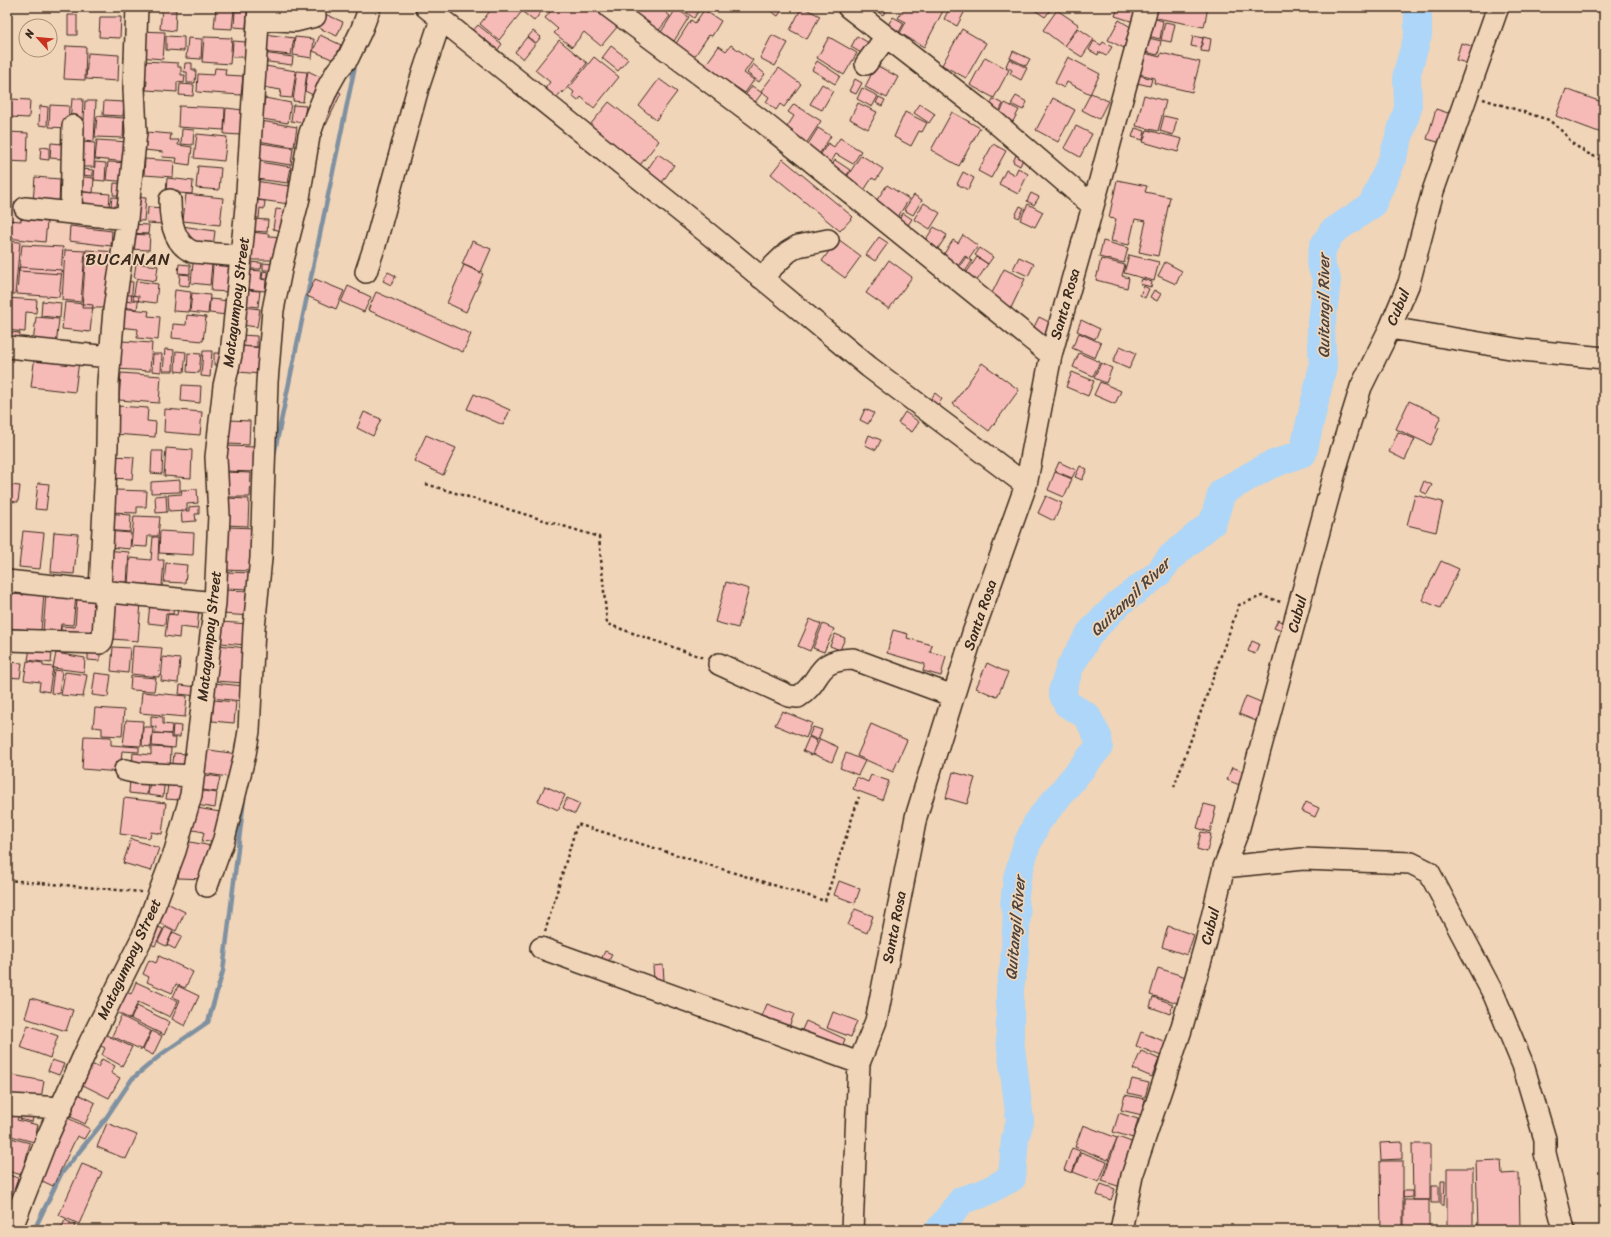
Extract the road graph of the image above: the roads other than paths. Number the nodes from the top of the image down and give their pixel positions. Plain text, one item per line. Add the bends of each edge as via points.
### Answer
1 (137, 7) edge
2 (609, 7) edge
3 (848, 7) edge
4 (1498, 7) edge
5 (369, 8) edge
6 (1140, 11) edge
7 (258, 13) edge
8 (434, 13) edge
9 (315, 16) dead end
10 (886, 37) junction
11 (866, 64) dead end
12 (73, 126) dead end
13 (170, 200) dead end
14 (1093, 206) junction
15 (25, 208) dead end
16 (70, 213) junction
17 (127, 219) junction
18 (828, 240) dead end
19 (241, 256) junction
20 (366, 272) dead end
21 (761, 278) junction
22 (1390, 328) junction
23 (7, 347) edge
24 (1051, 355) junction
25 (110, 357) junction
26 (1604, 358) edge
27 (1026, 485) junction
28 (7, 581) edge
29 (103, 591) junction
30 (215, 603) junction
31 (10, 640) dead end
32 (719, 664) road end
33 (953, 696) junction
34 (124, 770) dead end
35 (194, 776) junction
36 (1224, 867) junction
37 (207, 886) dead end
38 (541, 948) road end
39 (859, 1063) junction
40 (10, 1105) dead end
41 (62, 1108) junction
42 (12, 1230) edge
43 (852, 1230) edge
44 (1121, 1230) edge
45 (1564, 1230) edge

1 - 17 street via 134,88 136,132
2 - 24 street via 758,118
3 - 10 street
4 - 22 street, Cubul via 1433,191 1409,283
5 - 37 street via 348,58 328,87 309,136 273,310 267,382 261,558 254,628 249,731 224,839
6 - 14 street, Santa Rosa
7 - 9 street via 295,22
7 - 19 street, Matagumpay Street
8 - 20 street via 418,88
8 - 21 street
10 - 11 street
10 - 14 street via 981,110
12 - 16 street
13 - 19 street via 174,231 187,249 193,252
14 - 24 street, Santa Rosa
15 - 16 street
16 - 17 street
17 - 25 street
18 - 21 street via 798,246 788,252
19 - 30 street, Matagumpay Street via 231,355 224,386 216,457 219,515
21 - 27 street via 869,367
22 - 26 street via 1522,350
22 - 36 street, Cubul via 1362,387 1338,461 1238,831
23 - 25 street
24 - 27 street, Santa Rosa
25 - 29 street
27 - 33 street, Santa Rosa
28 - 29 street
29 - 30 street
29 - 31 street via 103,636 100,643
30 - 35 street, Matagumpay Street
32 - 33 street via 788,696 798,697 805,693 824,666 853,659
33 - 39 street, Santa Rosa via 916,817 876,1021
34 - 35 street
35 - 41 street, Matagumpay Street via 176,851 160,894 143,936 90,1042
36 - 44 street, Cubul via 1181,1030 1132,1176
36 - 45 street via 1311,859 1411,863 1429,872 1494,995 1523,1066 1545,1139 1545,1153
38 - 39 street
39 - 43 street, Santa Rosa
40 - 41 street
41 - 42 street, Matagumpay Street via 47,1138

